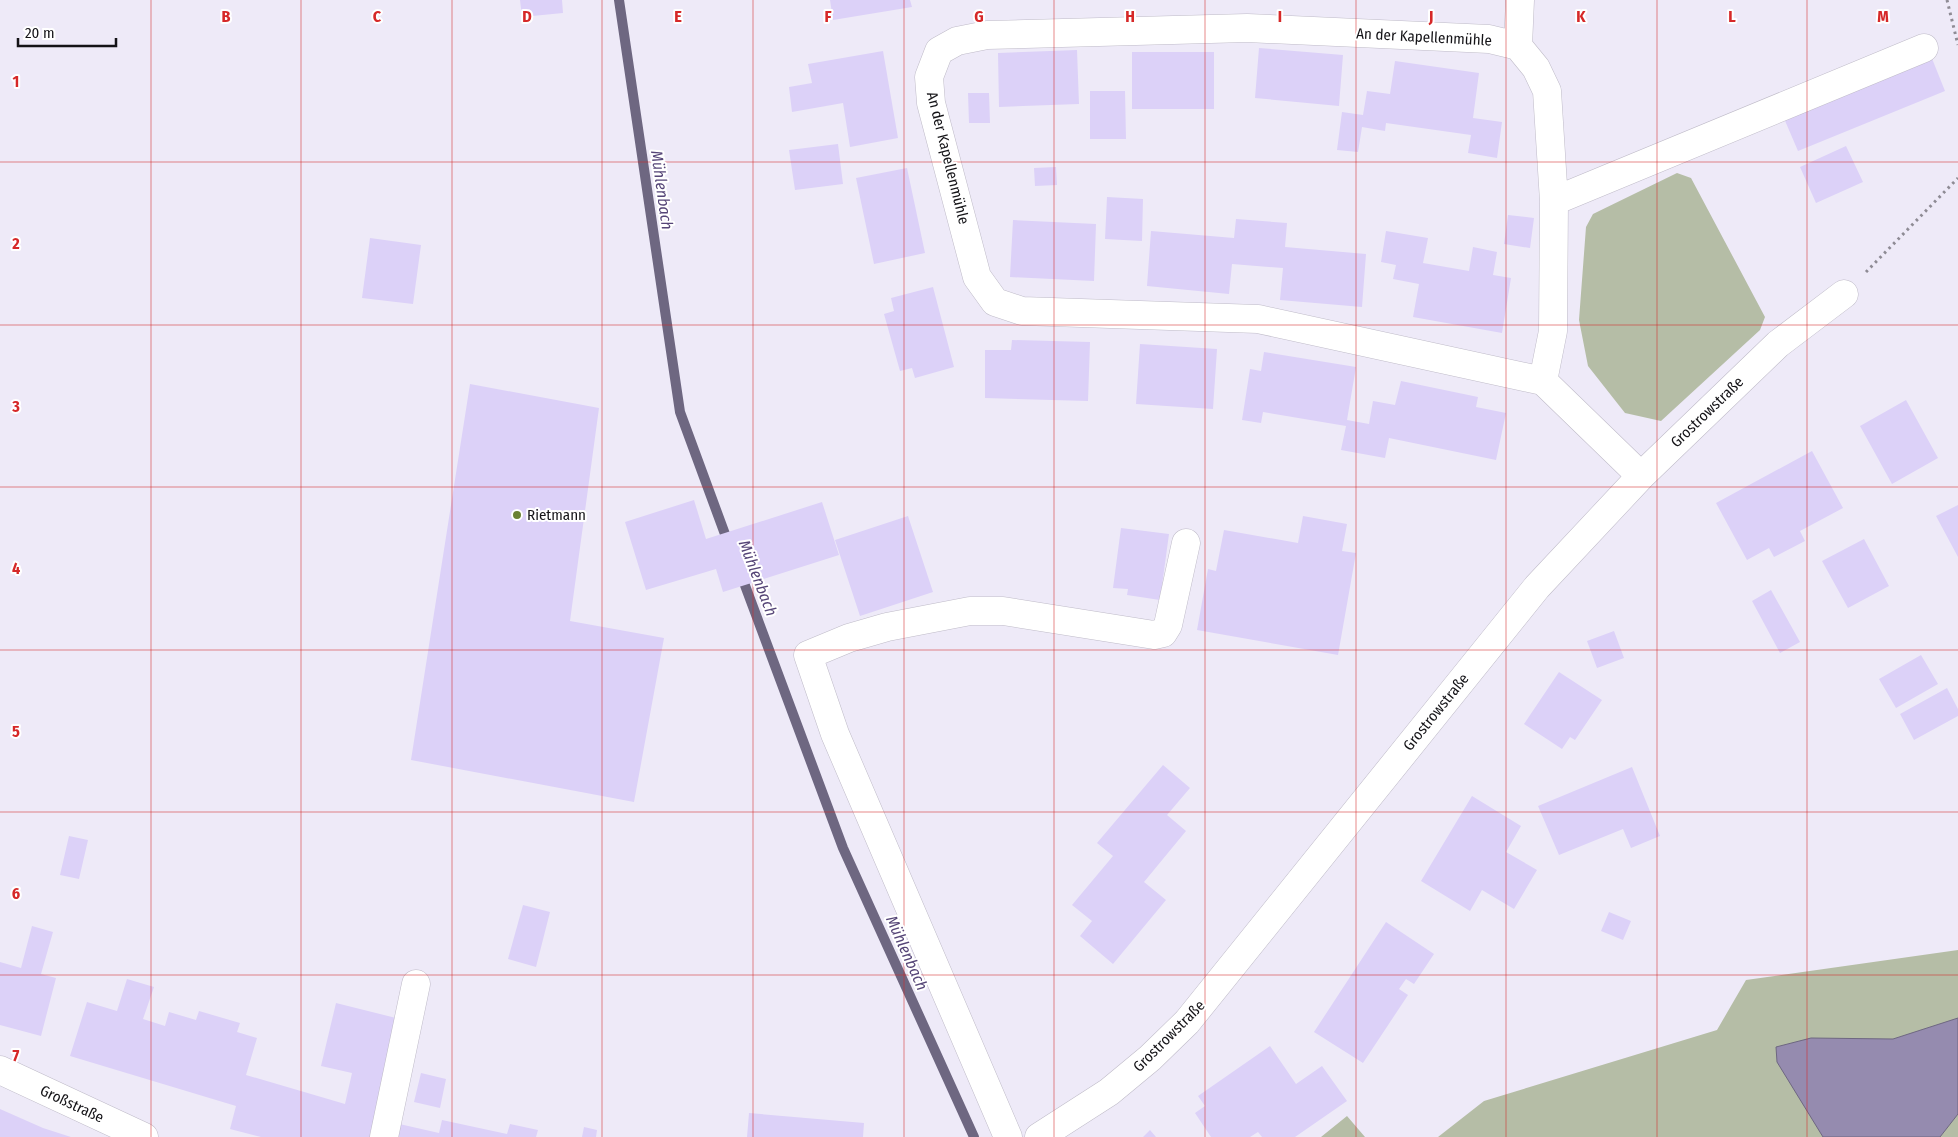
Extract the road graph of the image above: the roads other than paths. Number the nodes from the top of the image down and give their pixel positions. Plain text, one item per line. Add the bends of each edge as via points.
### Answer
1 (1520, 0) edge
2 (1518, 46) junction
3 (1924, 48) dead end
4 (1554, 201) junction
5 (1844, 294) road end
6 (1544, 381) junction
7 (1640, 476) junction
8 (1186, 543) dead end
9 (416, 984) dead end
10 (0, 1070) edge
11 (144, 1137) edge
12 (384, 1137) edge
13 (1008, 1137) edge
14 (1039, 1137) edge

1 - 2 street
2 - 4 street via 1536,68 1547,90
2 - 6 street, An der Kapellenmühle via 1489,39 1247,28 987,35 957,40 939,51 929,77 931,103 977,277 995,302 1022,311 1258,319
3 - 4 street
4 - 6 street via 1553,331
5 - 7 street, Grostrowstraße via 1778,344
6 - 7 street
7 - 14 street, Grostrowstraße via 1537,587 1187,1022 1109,1092
8 - 13 street via 1168,625 1163,633 1154,635 1003,611 970,611 887,627 808,655 834,734
9 - 12 street
10 - 11 street, Großstraße

